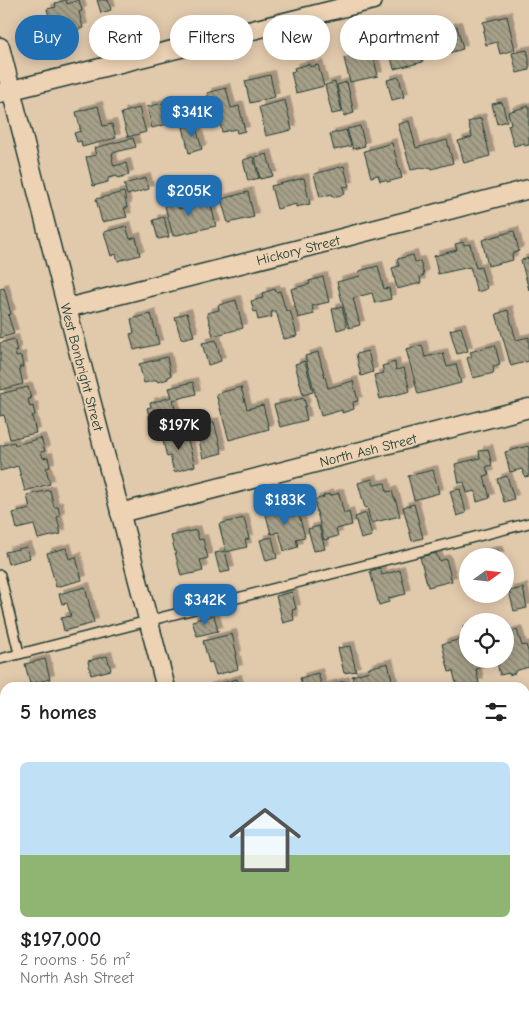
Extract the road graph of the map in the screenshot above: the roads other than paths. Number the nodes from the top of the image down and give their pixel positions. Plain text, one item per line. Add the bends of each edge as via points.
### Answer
1 (373, 0) edge
2 (0, 47) edge
3 (6, 92) edge
4 (529, 189) edge
5 (66, 308) junction
6 (529, 408) edge
7 (120, 513) junction
8 (529, 523) edge
9 (0, 575) edge
10 (149, 620) junction
11 (19, 654) junction
12 (0, 659) edge
13 (164, 682) edge

1 - 3 street
2 - 3 street, West Bonbright Street
3 - 5 street, West Bonbright Street
4 - 5 street, Hickory Street
5 - 7 street, West Bonbright Street
6 - 7 street, North Ash Street
7 - 10 street, West Bonbright Street
8 - 10 lane
9 - 11 lane
10 - 11 lane
10 - 13 street, West Bonbright Street
11 - 12 lane

